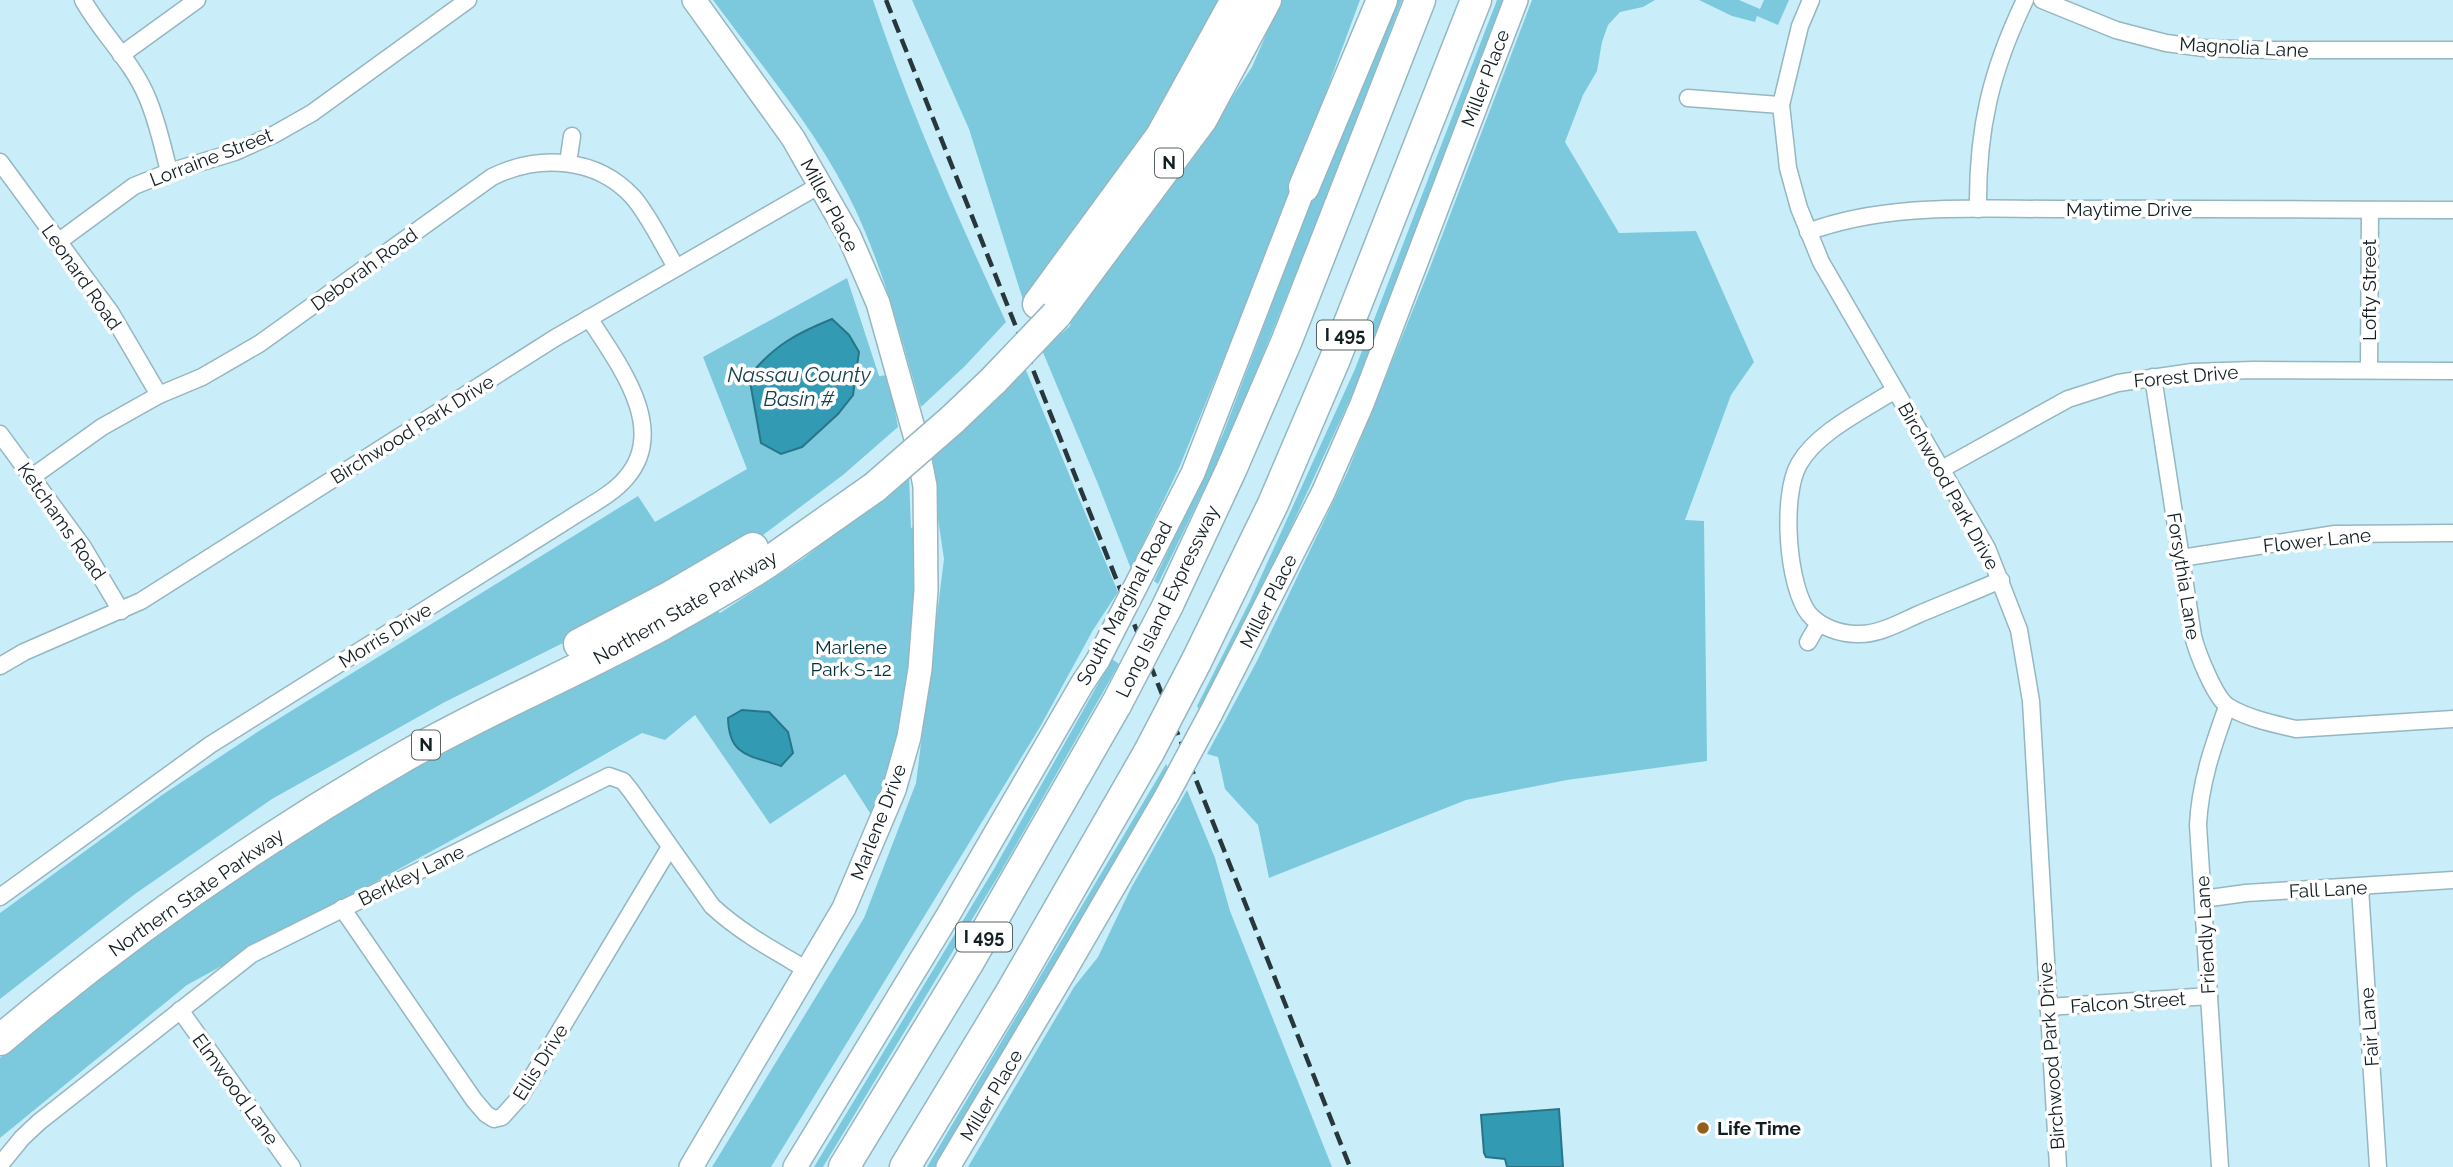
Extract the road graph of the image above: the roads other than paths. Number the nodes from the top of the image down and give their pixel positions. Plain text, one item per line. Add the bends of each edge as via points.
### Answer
1 (83, 0) edge
2 (197, 0) edge
3 (468, 0) edge
4 (694, 0) edge
5 (1236, 0) edge
6 (1266, 0) edge
7 (1373, 0) edge
8 (1382, 0) edge
9 (1420, 0) edge
10 (1476, 0) edge
11 (1516, 0) edge
12 (1811, 0) edge
13 (2025, 0) edge
14 (2042, 0) edge
15 (2453, 50) edge
16 (121, 55) junction
17 (1688, 98) dead end
18 (1781, 105) junction
19 (572, 136) dead end
20 (0, 162) edge
21 (568, 163) junction
22 (169, 172) junction
23 (821, 185) junction
24 (1304, 187) junction
25 (1978, 209) junction
26 (2370, 210) junction
27 (2453, 210) edge
28 (1808, 232) junction
29 (58, 242) junction
30 (676, 267) junction
31 (1047, 310) junction
32 (589, 318) junction
33 (2369, 370) junction
34 (2453, 370) edge
35 (2153, 377) junction
36 (1895, 390) junction
37 (159, 395) junction
38 (0, 434) edge
39 (915, 435) joint
40 (1940, 470) junction
41 (873, 476) junction
42 (32, 477) junction
43 (2453, 533) edge
44 (2181, 558) junction
45 (2001, 580) junction
46 (121, 611) junction
47 (1819, 623) junction
48 (1808, 642) dead end
49 (0, 666) edge
50 (2227, 706) junction
51 (2453, 719) edge
52 (670, 846) junction
53 (2453, 880) edge
54 (2360, 888) junction
55 (1, 895) edge
56 (2203, 899) junction
57 (342, 908) junction
58 (809, 971) junction
59 (2208, 996) junction
60 (2048, 1007) junction
61 (180, 1010) junction
62 (0, 1014) edge
63 (0, 1040) edge
64 (3, 1165) edge
65 (292, 1167) edge
66 (691, 1167) edge
67 (795, 1167) edge
68 (844, 1167) edge
69 (905, 1167) edge
70 (948, 1167) edge
71 (2058, 1167) edge
72 (2220, 1167) edge
73 (2378, 1167) edge

1 - 16 street
2 - 16 street
3 - 22 street, Lorraine Street via 312,113 235,152
4 - 23 main road, Miller Place via 793,138
5 - 31 highway, Northern State Parkway / N via 1161,136
6 - 31 highway, Northern State Parkway / N via 1202,119
7 - 24 main road, South Marginal Road
8 - 24 highway
9 - 68 highway, Long Island Expressway / I 495, bridge via 1282,352 1168,605 967,965
10 - 69 highway, I 495, bridge via 1335,359 1273,504 1196,662 1018,980
11 - 70 main road, Miller Place, bridge via 1362,404 1323,493 1167,795
12 - 18 street, Birchwood Park Drive
13 - 25 street via 2005,41 1986,102
14 - 15 street, Magnolia Lane via 2116,30 2204,48
16 - 22 street via 147,97
17 - 18 street
18 - 28 street, Birchwood Park Drive via 1788,168
19 - 21 street
20 - 29 street, Leonard Road
21 - 30 street, Deborah Road via 602,174 633,197
21 - 37 street, Deborah Road via 513,167 492,177 259,344 202,377
22 - 29 street, Lorraine Street via 134,186
23 - 30 street, Birchwood Park Drive
23 - 39 main road, Miller Place via 878,303
24 - 67 main road, South Marginal Road, bridge via 1198,462 1098,660
25 - 26 street, Maytime Drive
25 - 28 street, Maytime Drive via 1863,216
26 - 27 street, Maytime Drive
26 - 33 street, Lofty Street
28 - 36 street, Birchwood Park Drive
29 - 37 street, Leonard Road via 111,313
30 - 32 street, Birchwood Park Drive
31 - 41 highway, Northern State Parkway / N, bridge via 946,413
32 - 46 street, Birchwood Park Drive
32 - 55 street, Morris Drive via 631,386 640,410 640,449 627,478 210,745
33 - 34 street, Forest Drive
33 - 35 street, Forest Drive via 2253,370
35 - 40 street, Forest Drive via 2067,399
35 - 44 street, Forsythia Lane
36 - 40 street, Birchwood Park Drive
36 - 47 street via 1815,442 1794,474 1788,518 1796,585 1808,612
37 - 42 street, Deborah Road
38 - 42 street, Ketchams Road
39 - 58 main road, Marlene Drive via 925,486 926,590 909,737 894,790 863,865
40 - 45 street, Birchwood Park Drive
41 - 62 highway, Northern State Parkway / N via 671,596 387,746 267,817 129,913
41 - 63 highway, Northern State Parkway / N via 766,563 724,589 409,754 276,834 71,981
42 - 46 street, Ketchams Road via 83,547
43 - 44 street, Flower Lane via 2335,534
44 - 50 street, Forsythia Lane via 2197,654
45 - 47 street via 1883,629 1857,634
45 - 60 street, Birchwood Park Drive via 2019,630 2031,701
46 - 49 street, Birchwood Park Drive
47 - 48 street
50 - 51 street via 2297,729
50 - 56 street, Friendly Lane via 2199,800
52 - 57 street, Berkley Lane via 623,780 609,776
52 - 57 street, Ellis Drive via 520,1097 502,1117 494,1119 474,1100
52 - 58 street, Berkley Lane via 728,921
53 - 54 street, Fall Lane
54 - 56 street, Fall Lane
54 - 73 street, Fair Lane
56 - 59 street, Friendly Lane
57 - 61 street, Berkley Lane via 252,954
58 - 66 main road, Marlene Drive
59 - 60 street, Falcon Street
59 - 72 street, Friendly Lane
60 - 71 street, Birchwood Park Drive
61 - 64 street, Berkley Lane via 39,1122
61 - 65 street, Elmwood Lane

